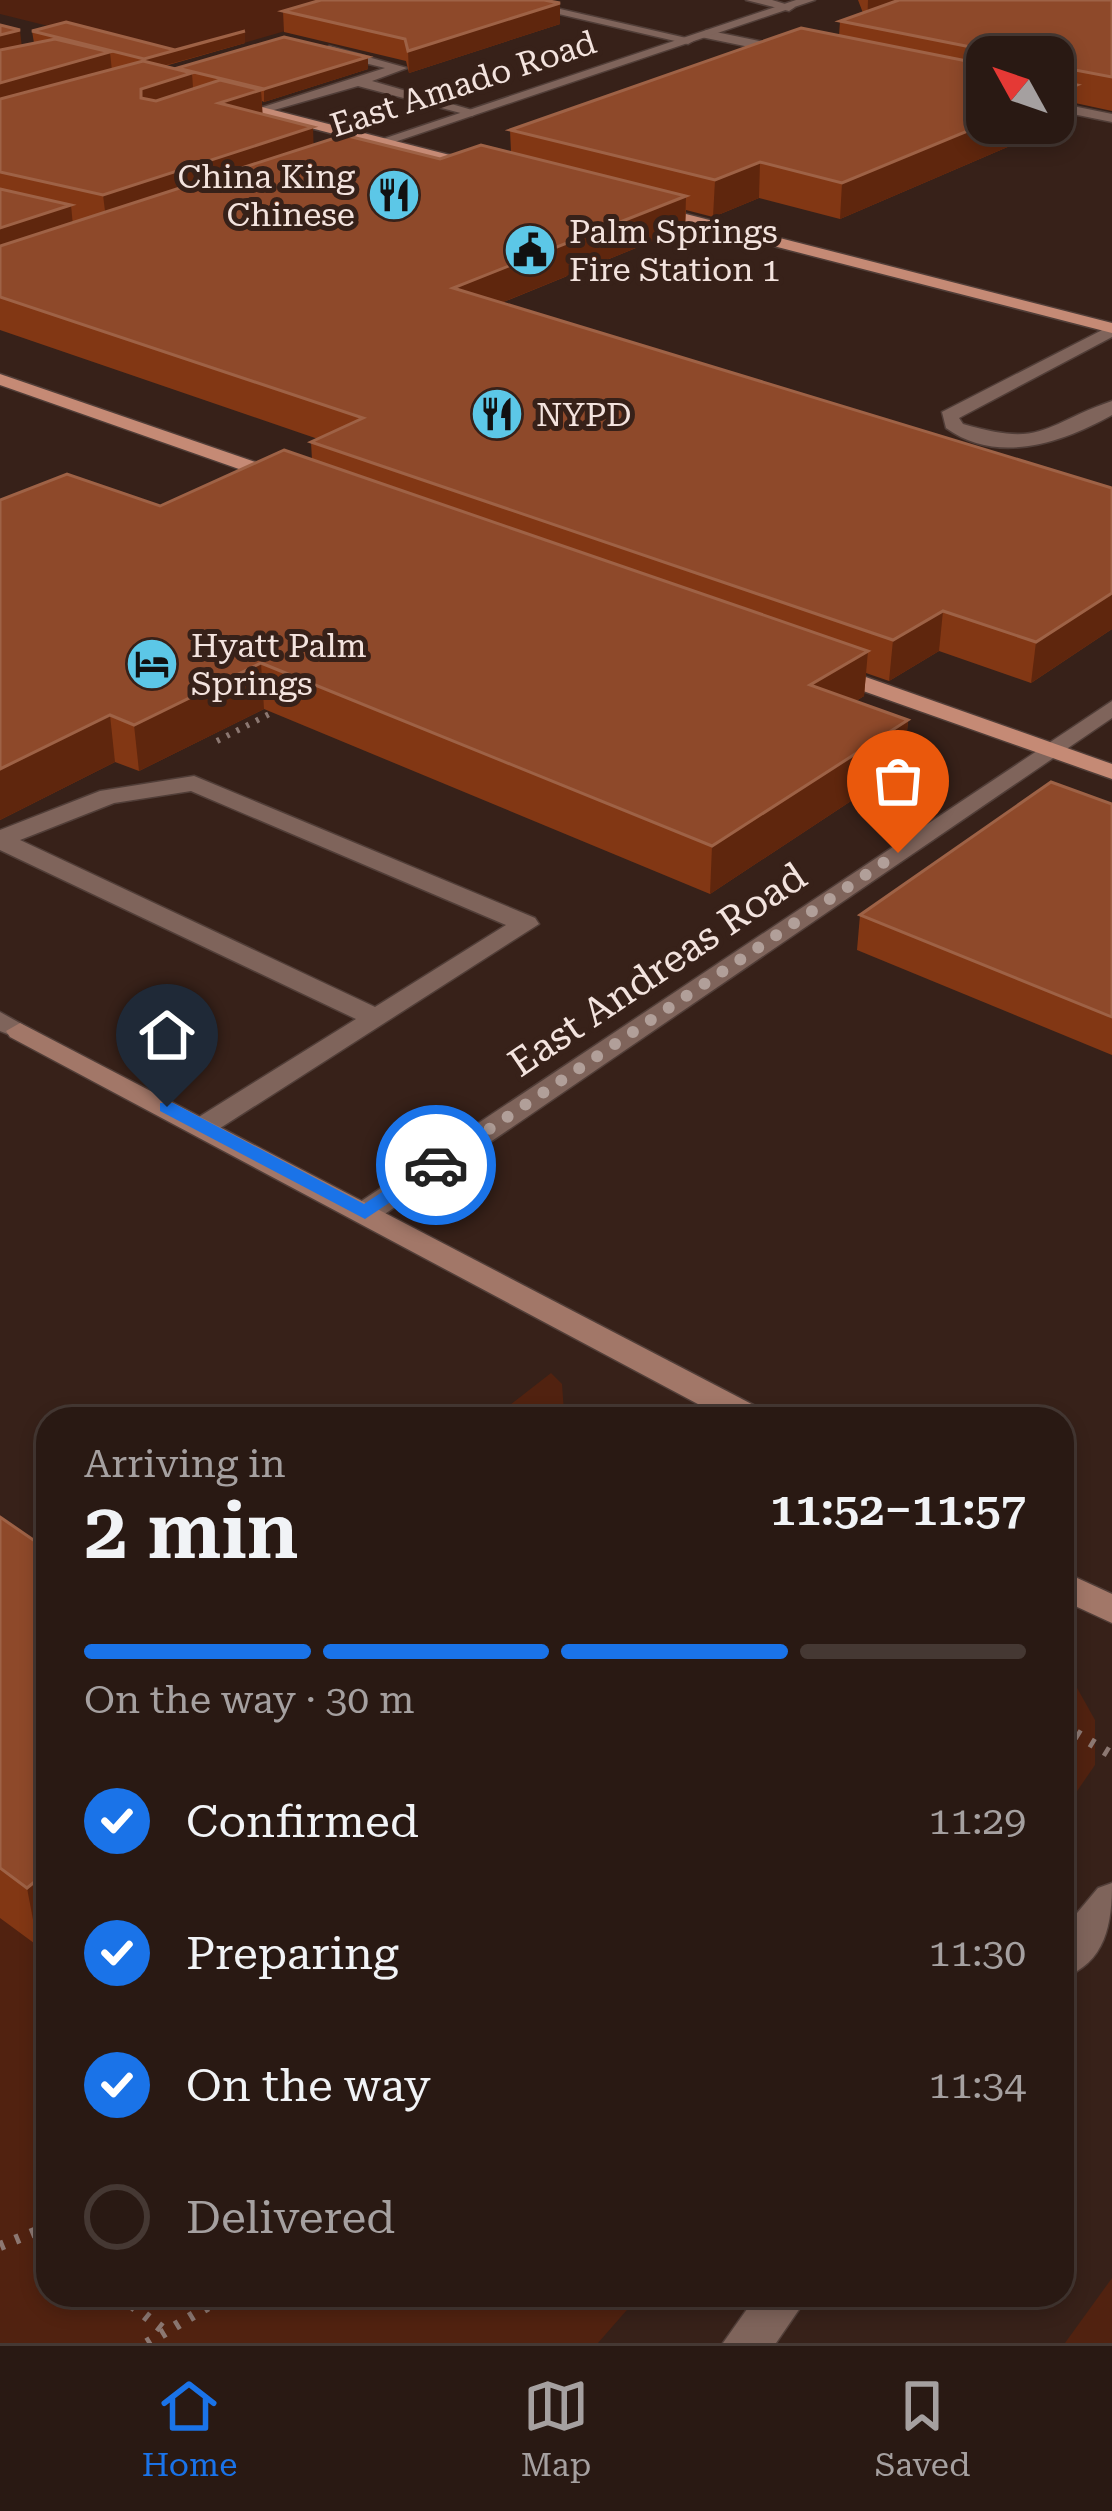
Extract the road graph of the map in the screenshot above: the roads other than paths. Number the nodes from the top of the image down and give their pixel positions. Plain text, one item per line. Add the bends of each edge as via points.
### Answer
1 (504, 0) edge
2 (752, 0) edge
3 (809, 0) edge
4 (788, 7) junction
5 (706, 34) junction
6 (688, 40) junction
7 (308, 46) edge
8 (807, 55) edge
9 (357, 82) junction
10 (334, 83) junction
11 (310, 85) edge
12 (205, 101) edge
13 (224, 101) joint
14 (1074, 110) edge
15 (265, 111) junction
16 (472, 112) junction
17 (1112, 118) edge
18 (382, 142) junction
19 (340, 156) edge
20 (492, 170) edge
21 (624, 203) edge
22 (1112, 329) edge
23 (0, 379) edge
24 (1112, 407) edge
25 (310, 488) edge
26 (806, 663) edge
27 (1112, 708) edge
28 (1051, 750) junction
29 (1112, 772) edge
30 (0, 840) edge
31 (376, 1018) junction
32 (7, 1032) edge
33 (204, 1126) junction
34 (365, 1213) junction
35 (730, 1407) edge
36 (1074, 1590) edge
37 (1112, 1610) edge
38 (1112, 1900) edge
39 (1074, 1946) edge
40 (776, 2307) edge
41 (747, 2343) edge

1 - 6 street
2 - 4 street
3 - 4 street, East Amado Road
4 - 5 street, East Amado Road
5 - 6 street, East Amado Road
5 - 8 street
6 - 16 street, East Amado Road
7 - 9 street via 400,68
9 - 10 street
9 - 16 street
10 - 11 street
10 - 15 street
12 - 13 street
13 - 15 main road
14 - 17 street
15 - 18 main road
16 - 18 street, East Amado Road
18 - 19 street, East Amado Road
18 - 20 main road
21 - 22 main road
22 - 24 street via 949,416 955,428 1025,443 1053,441
23 - 25 main road
26 - 28 main road
27 - 28 street, East Andreas Road
28 - 29 main road
28 - 34 street, East Andreas Road
30 - 31 street
30 - 31 street via 109,796 194,783 526,924
31 - 33 street
32 - 33 street
33 - 34 street
34 - 35 street
36 - 37 street
38 - 39 street
40 - 41 street

